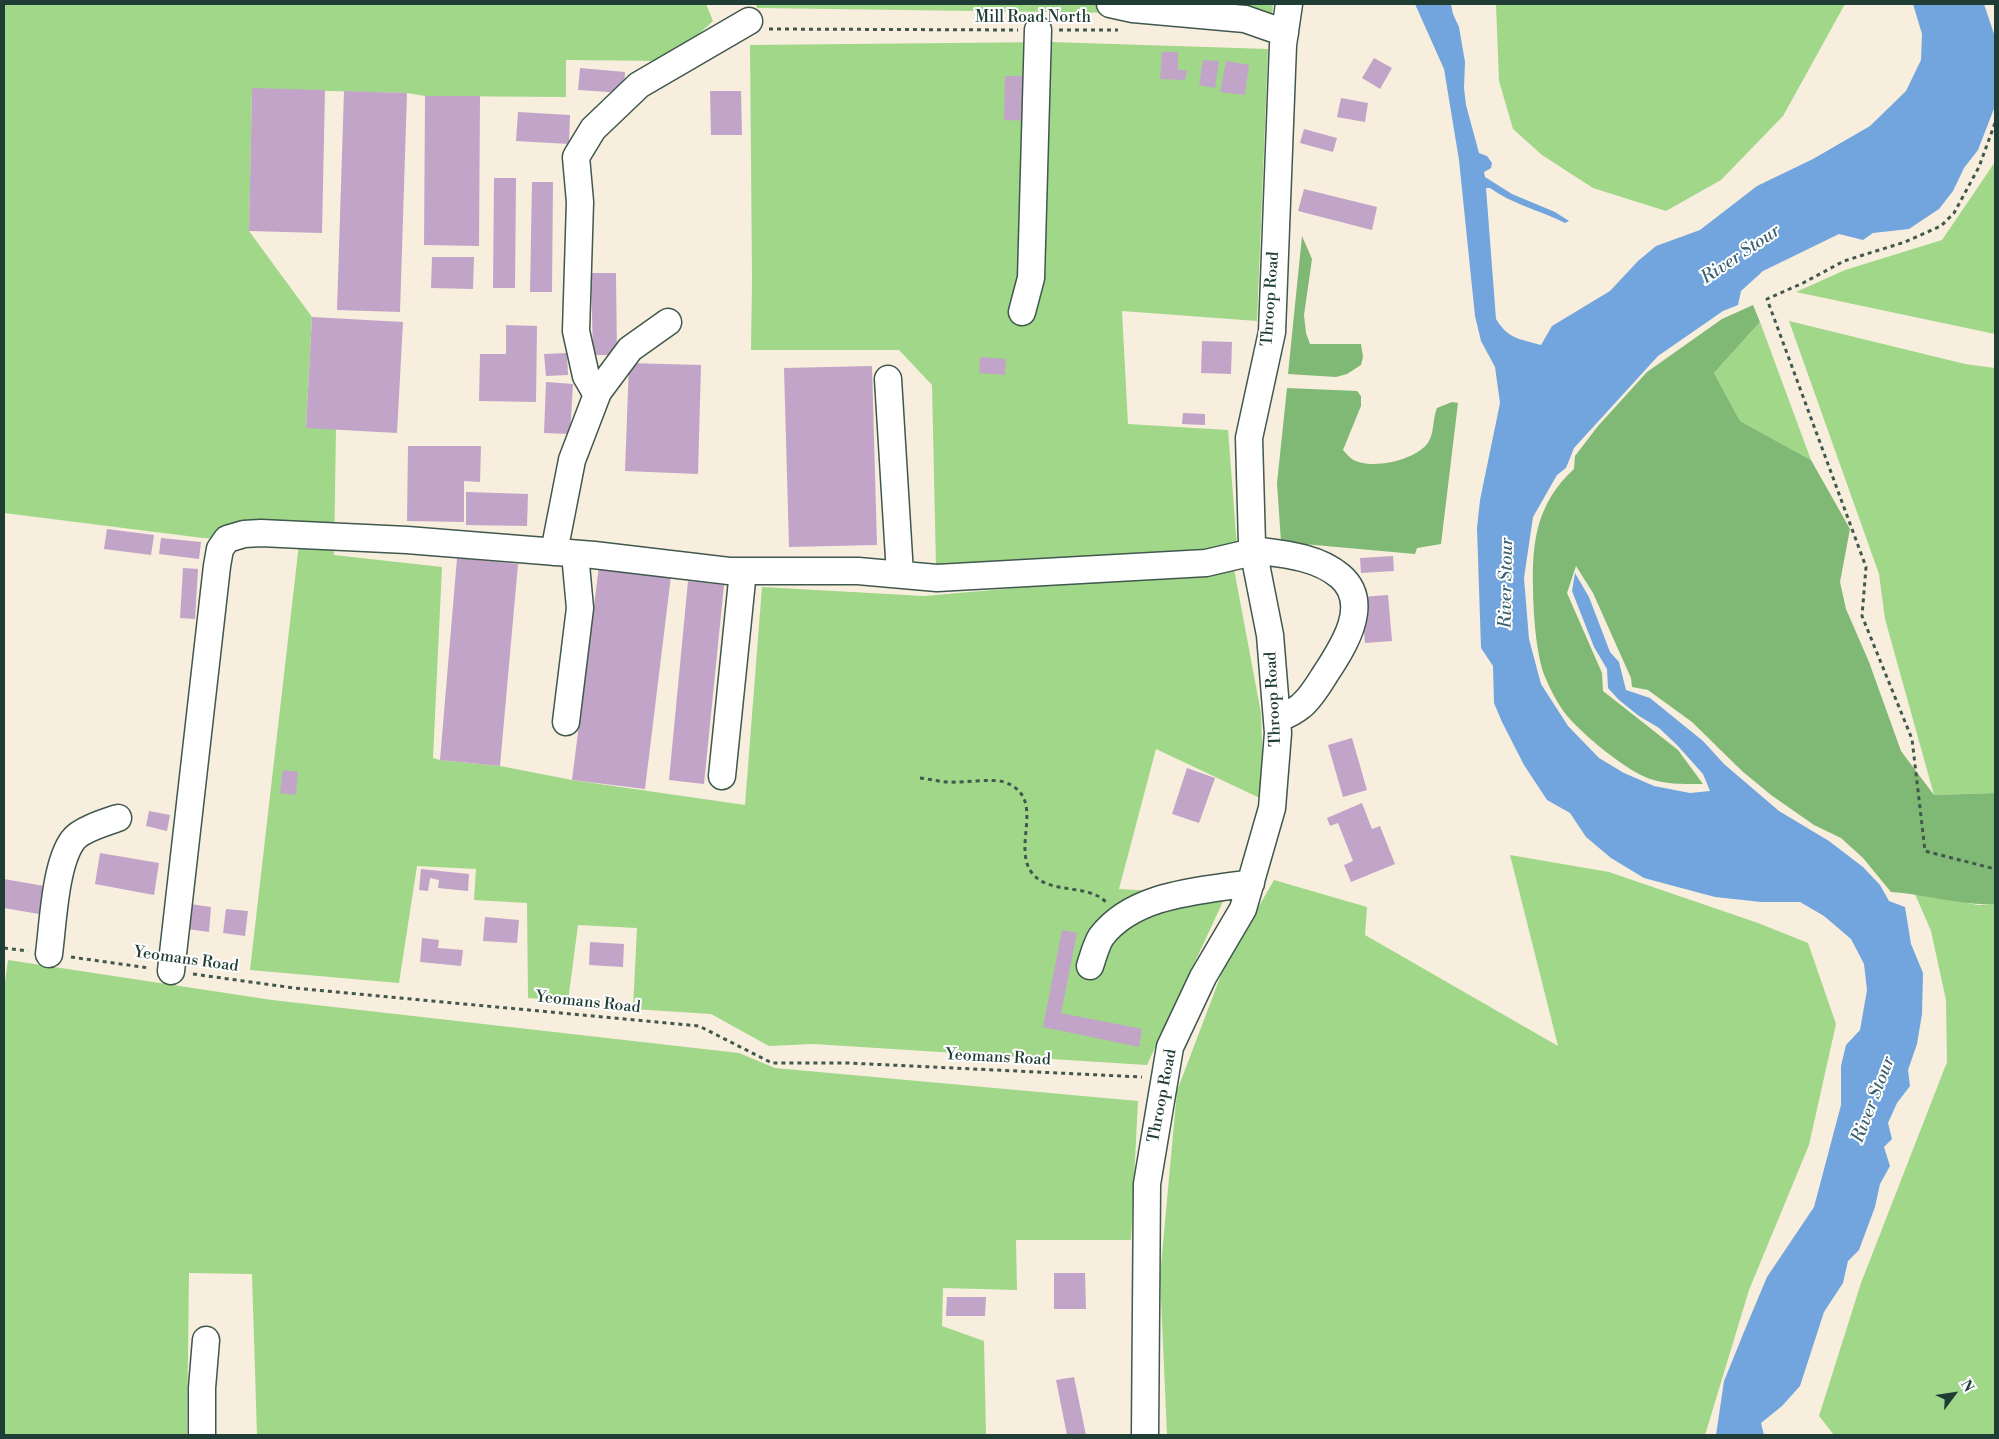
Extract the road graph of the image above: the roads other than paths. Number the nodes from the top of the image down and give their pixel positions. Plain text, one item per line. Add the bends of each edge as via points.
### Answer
1 (1110, 4) edge
2 (1289, 4) edge
3 (749, 21) road end
4 (1038, 30) road end
5 (1284, 34) junction
6 (1022, 312) dead end
7 (668, 322) dead end
8 (888, 379) dead end
9 (597, 395) junction
10 (1253, 551) junction
11 (565, 553) junction
12 (743, 571) junction
13 (900, 574) junction
14 (1277, 719) junction
15 (566, 722) dead end
16 (722, 776) dead end
17 (118, 818) dead end
18 (1251, 883) junction
19 (49, 954) road end
20 (1090, 966) dead end
21 (170, 971) road end
22 (206, 1340) dead end
23 (202, 1435) edge
24 (1145, 1435) edge

1 - 5 street via 1245,19
2 - 5 street, Throop Road
3 - 9 street via 639,85 593,129 576,157 580,202 576,331 586,376
4 - 6 street via 1031,278
5 - 10 street, Throop Road via 1272,332 1249,438
7 - 9 street via 630,349
8 - 13 street
9 - 11 street via 572,460
10 - 13 street via 1206,563 937,578
10 - 14 street, Throop Road via 1270,635
10 - 14 street via 1295,556 1319,564 1340,576 1352,592 1352,624 1336,658 1305,702
11 - 12 street
11 - 15 street via 580,608
11 - 21 street via 300,534 244,534 227,538 220,549 217,566
12 - 13 street
12 - 16 street
14 - 18 street, Throop Road via 1272,808
17 - 19 street via 73,838 59,878
18 - 20 street via 1196,890 1136,908 1117,919 1100,939
18 - 24 street, Throop Road via 1243,910 1203,976 1170,1047 1164,1078 1147,1184
22 - 23 street

